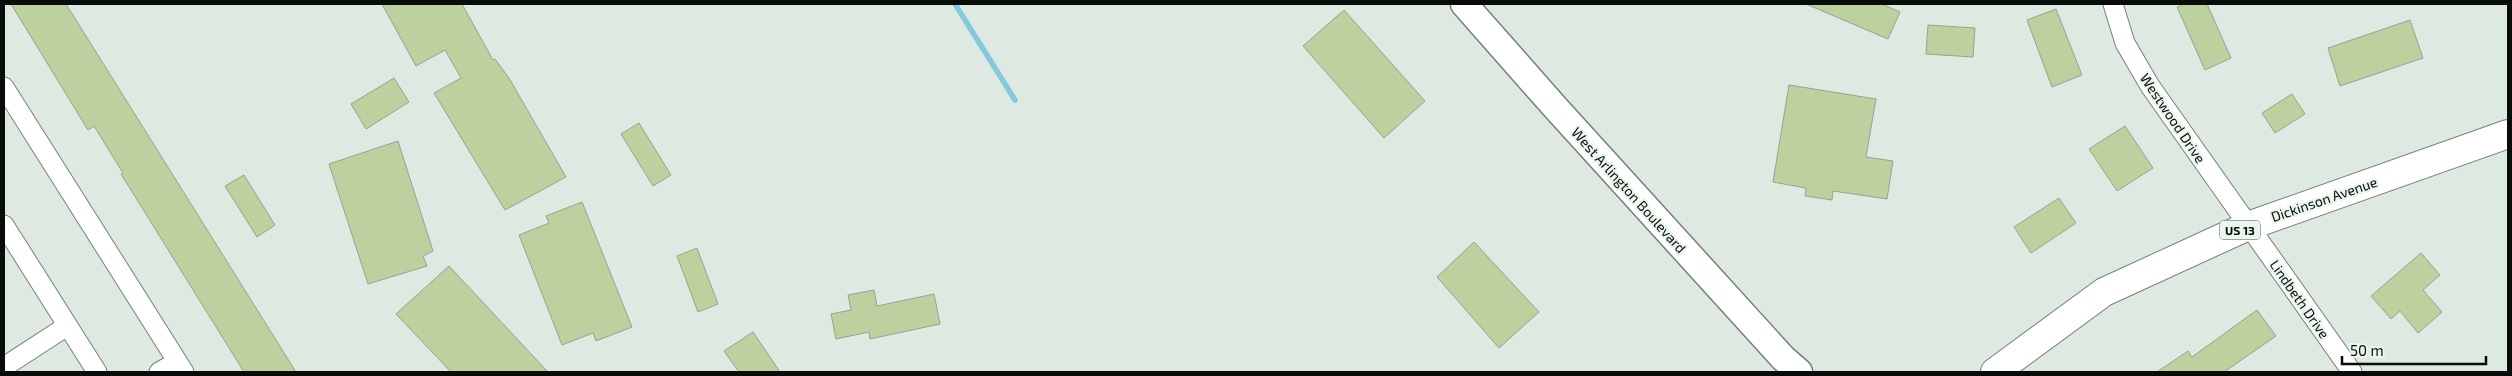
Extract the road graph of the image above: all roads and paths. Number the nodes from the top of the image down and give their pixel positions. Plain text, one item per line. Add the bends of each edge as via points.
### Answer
1 (1464, 4) edge
2 (2113, 4) edge
3 (4, 87) edge
4 (2508, 134) edge
5 (4, 225) edge
6 (2248, 226) junction
7 (67, 326) junction
8 (4, 366) edge
9 (181, 367) edge
10 (97, 372) edge
11 (159, 372) edge
12 (1799, 372) edge
13 (1995, 372) edge
14 (2352, 372) edge

1 - 12 main road, West Arlington Boulevard via 1642,205
2 - 6 street, Westwood Drive via 2125,43 2150,86
3 - 9 street
4 - 6 main road, Dickinson Avenue / US 13
5 - 7 street
6 - 13 main road, Dickinson Avenue / US 13 via 2104,292
6 - 14 street, Lindbeth Drive
7 - 8 street
7 - 10 street
9 - 11 street

